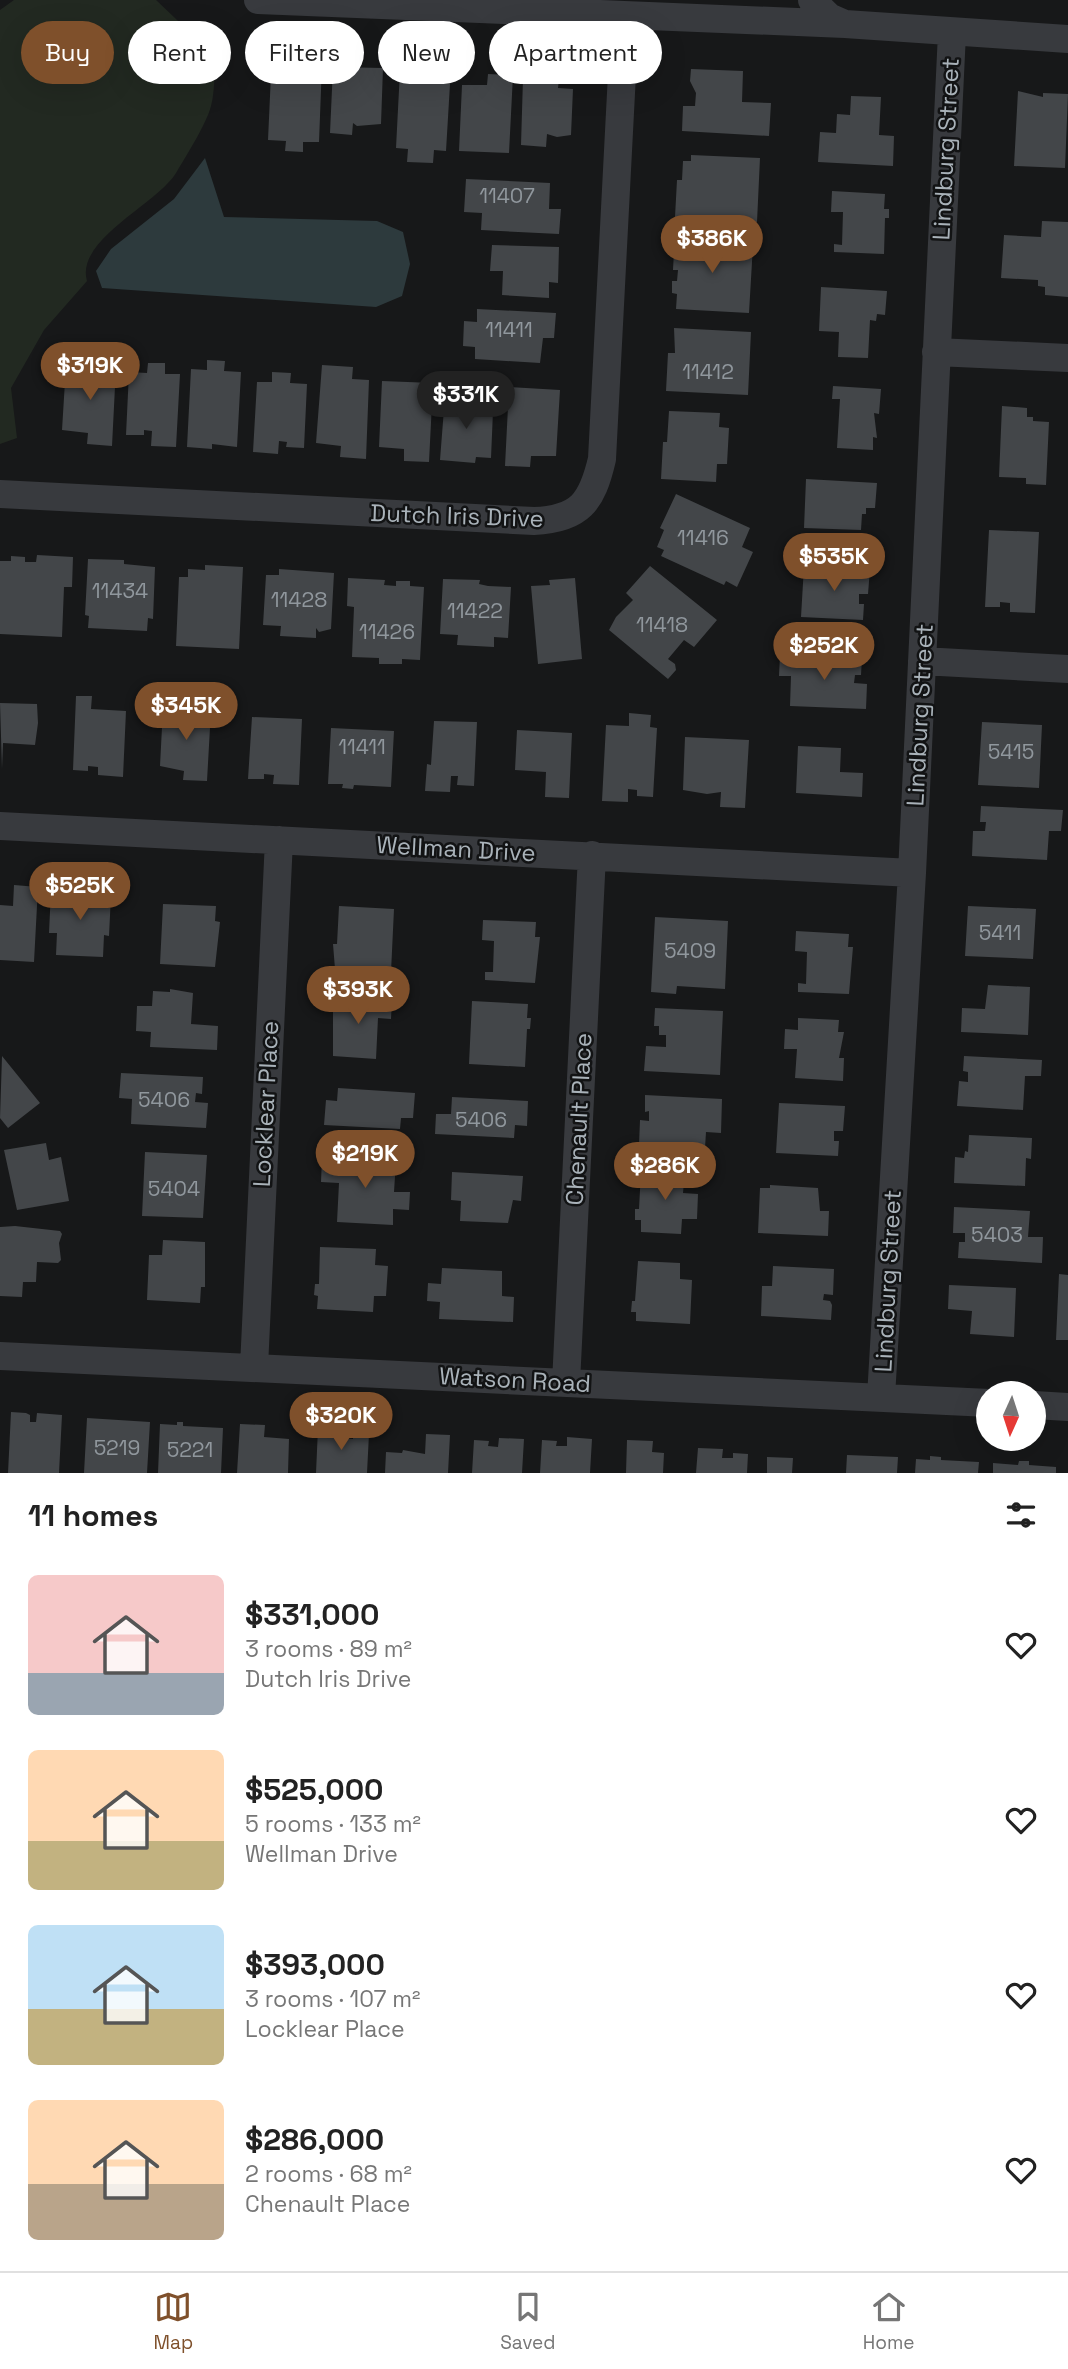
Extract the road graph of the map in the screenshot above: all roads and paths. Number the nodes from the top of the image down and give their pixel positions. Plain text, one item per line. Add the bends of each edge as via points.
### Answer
1 (258, 0) edge
2 (812, 0) edge
3 (625, 16) junction
4 (845, 24) junction
5 (952, 33) junction
6 (1068, 39) edge
7 (936, 352) junction
8 (1068, 358) edge
9 (0, 494) edge
10 (922, 661) junction
11 (1068, 669) edge
12 (0, 826) edge
13 (279, 841) junction
14 (592, 855) junction
15 (912, 873) junction
16 (0, 1356) edge
17 (254, 1367) junction
18 (566, 1383) junction
19 (881, 1397) junction
20 (976, 1402) edge
21 (1046, 1406) edge
22 (1068, 1407) edge

1 - 3 street
2 - 4 street via 822,12
3 - 4 street
3 - 9 street, Dutch Iris Drive via 602,460 595,489 580,509 558,520 534,521
4 - 5 street
5 - 6 street
5 - 7 street, Lindburg Street
7 - 8 street
7 - 10 street, Lindburg Street
10 - 11 street
10 - 15 street, Lindburg Street
12 - 13 street, Wellman Drive
13 - 14 street, Wellman Drive
13 - 17 street, Locklear Place
14 - 15 street, Wellman Drive
14 - 18 street, Chenault Place
15 - 19 street, Lindburg Street
16 - 17 street, Watson Road
17 - 18 street, Watson Road
18 - 19 street, Watson Road
19 - 20 street, Watson Road
21 - 22 street

